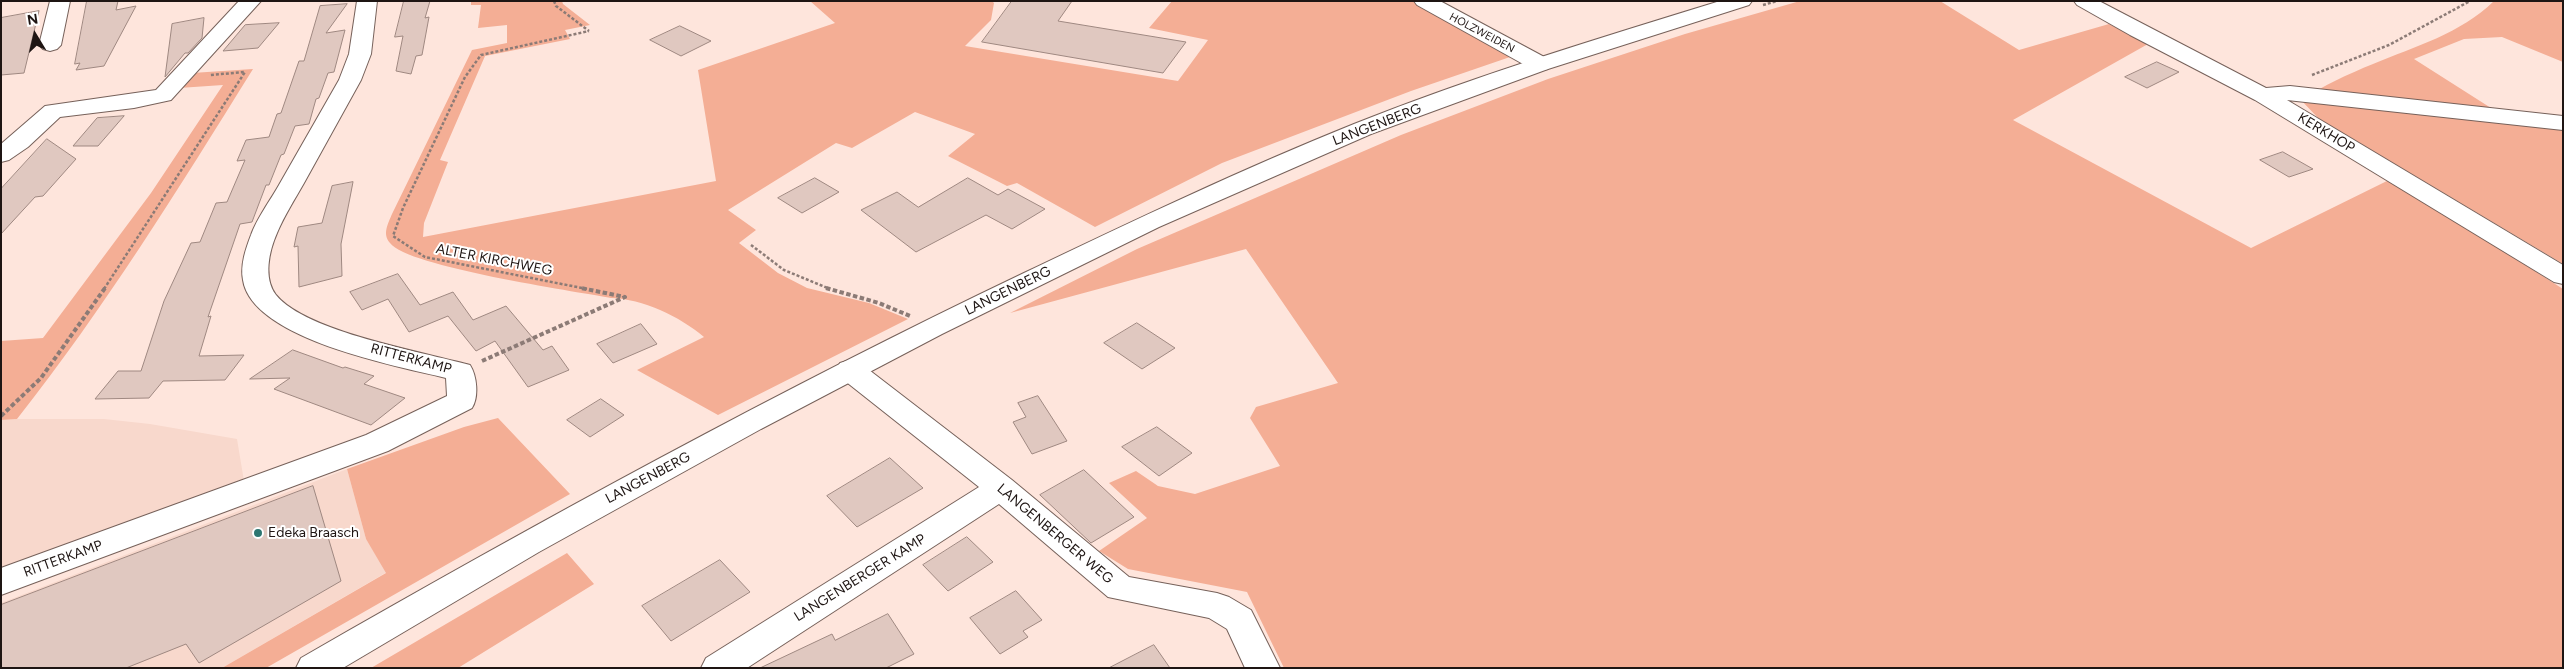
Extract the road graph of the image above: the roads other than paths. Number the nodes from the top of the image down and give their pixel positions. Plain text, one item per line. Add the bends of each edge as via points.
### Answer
1 (60, 1) edge
2 (251, 1) edge
3 (367, 1) edge
4 (1424, 1) edge
5 (2084, 1) edge
6 (1750, 4) edge
7 (50, 45) dead end
8 (1540, 64) junction
9 (2263, 95) junction
10 (2563, 123) edge
11 (1, 155) edge
12 (2563, 276) edge
13 (850, 370) junction
14 (1001, 488) junction
15 (1, 582) edge
16 (313, 668) edge
17 (718, 668) edge
18 (1263, 668) edge

1 - 7 street
2 - 11 street via 163,95 53,111
3 - 15 street, RITTERKAMP via 360,54 350,80 264,233 256,282 262,298 300,325 328,337 460,372 462,402 377,443
4 - 8 street, HOLZWEIDEN
5 - 9 street, KERKHOP
6 - 8 street, LANGENBERG
8 - 13 street, LANGENBERG via 1363,129 1150,222
9 - 10 street via 2290,92
9 - 12 street, KERKHOP
13 - 14 street, LANGENBERGER WEG
13 - 16 street, LANGENBERG via 528,543
14 - 17 street, LANGENBERGER KAMP
14 - 18 street, LANGENBERGER WEG via 1120,588 1217,606 1239,620

